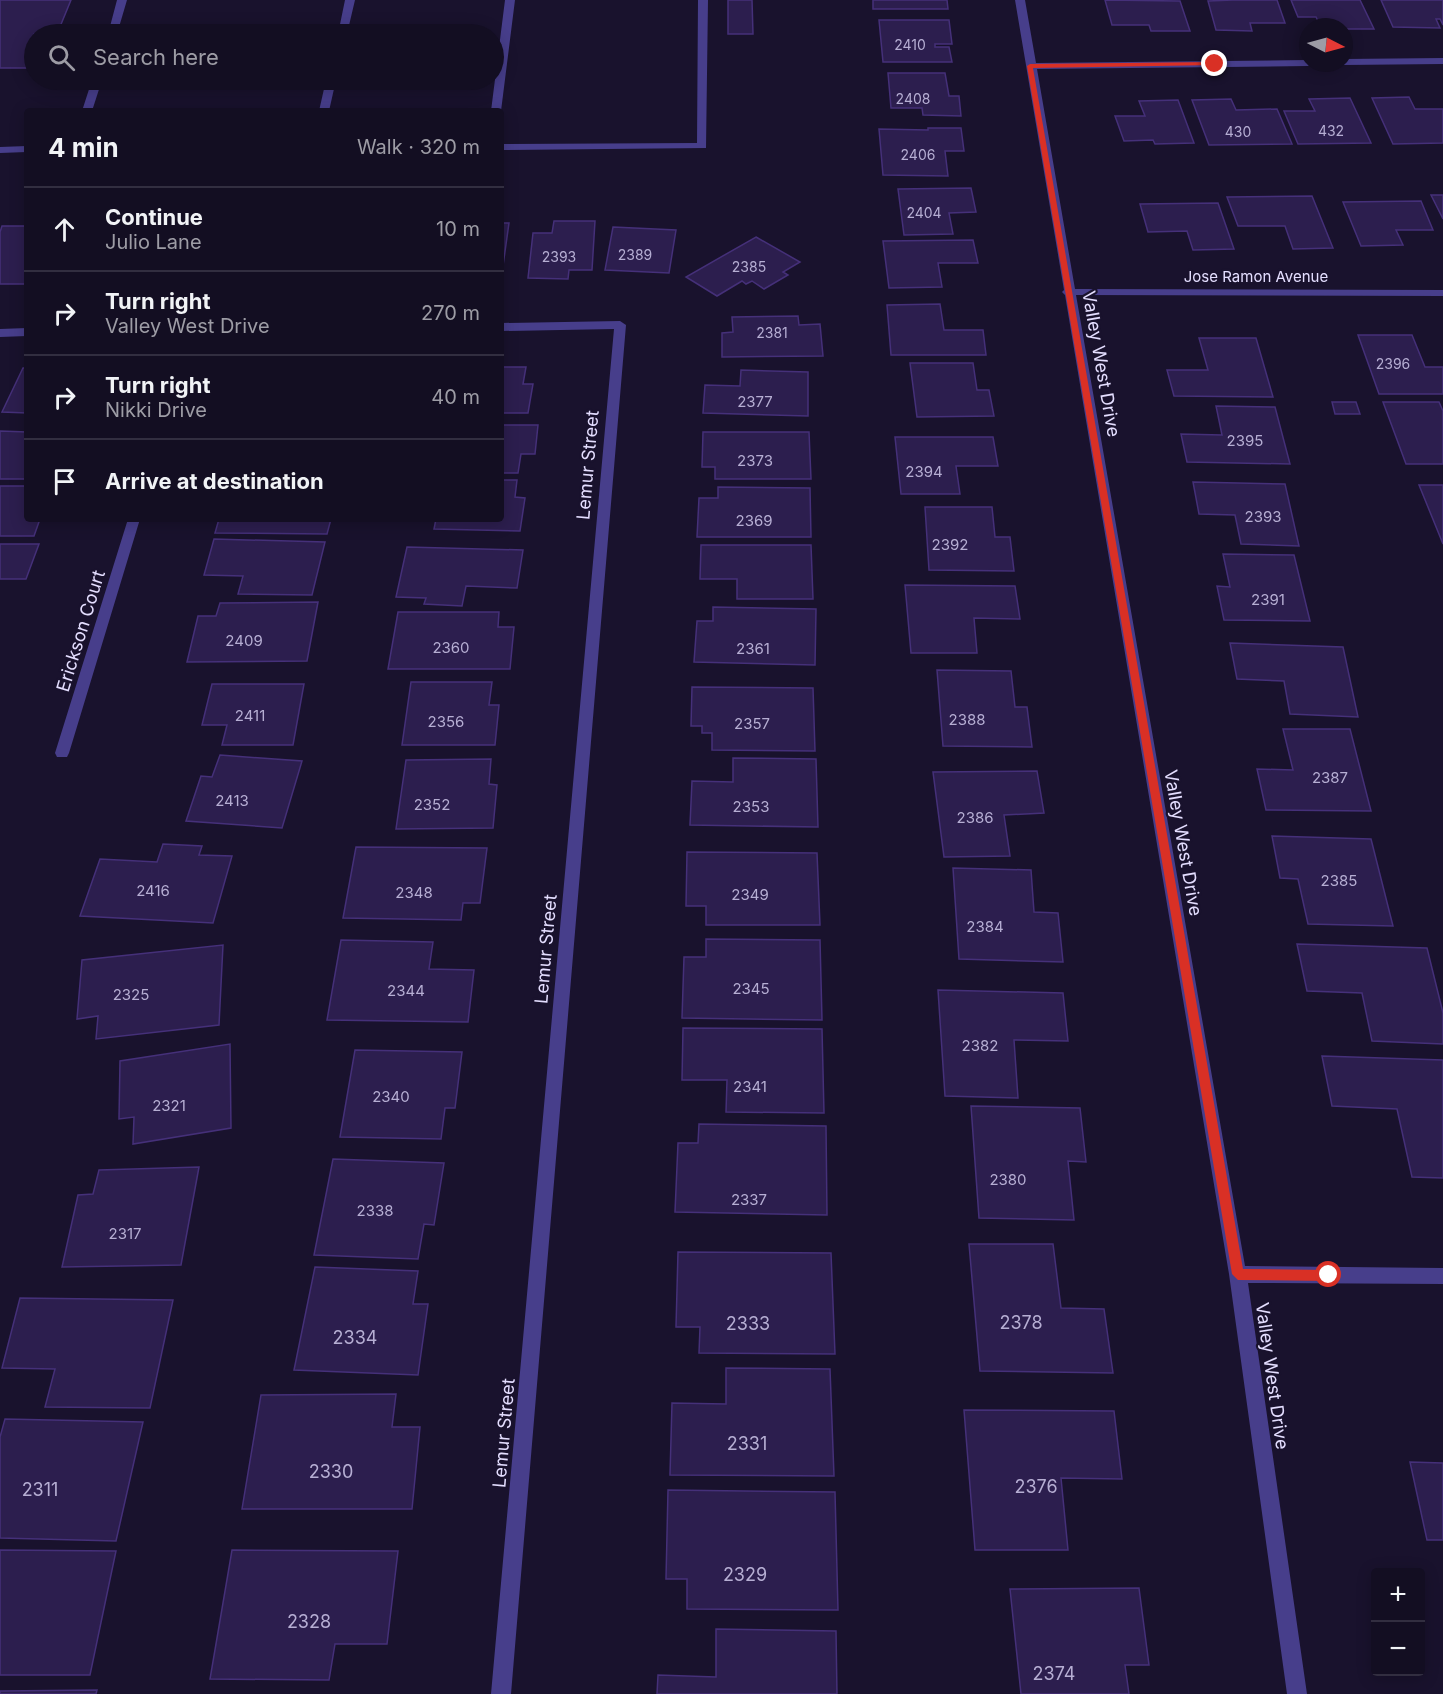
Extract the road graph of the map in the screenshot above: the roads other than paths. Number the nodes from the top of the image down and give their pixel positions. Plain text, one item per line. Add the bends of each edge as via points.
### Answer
1 (123, 0) edge
2 (350, 0) edge
3 (510, 0) edge
4 (703, 0) edge
5 (1020, 0) edge
6 (115, 24) edge
7 (344, 24) edge
8 (504, 48) edge
9 (1443, 61) edge
10 (1353, 62) edge
11 (1299, 63) edge
12 (1030, 66) junction
13 (94, 90) edge
14 (329, 90) edge
15 (499, 90) edge
16 (88, 108) edge
17 (325, 108) edge
18 (496, 108) edge
19 (504, 147) edge
20 (24, 149) edge
21 (0, 150) edge
22 (1068, 292) junction
23 (1443, 292) edge
24 (504, 327) edge
25 (24, 332) edge
26 (0, 333) edge
27 (133, 522) edge
28 (62, 753) dead end
29 (1238, 1274) junction
30 (1443, 1276) edge
31 (501, 1694) edge
32 (1297, 1694) edge

1 - 6 street
2 - 7 street
3 - 8 street
4 - 19 street via 702,146
5 - 12 street, Valley West Drive
9 - 10 street
11 - 12 street
12 - 22 street, Valley West Drive
13 - 16 street
14 - 17 street
15 - 18 street
20 - 21 street
22 - 23 street, Jose Ramon Avenue
22 - 29 street, Valley West Drive
24 - 31 street, Lemur Street via 620,325
25 - 26 street
27 - 28 street, Erickson Court
29 - 30 street
29 - 32 street, Valley West Drive

